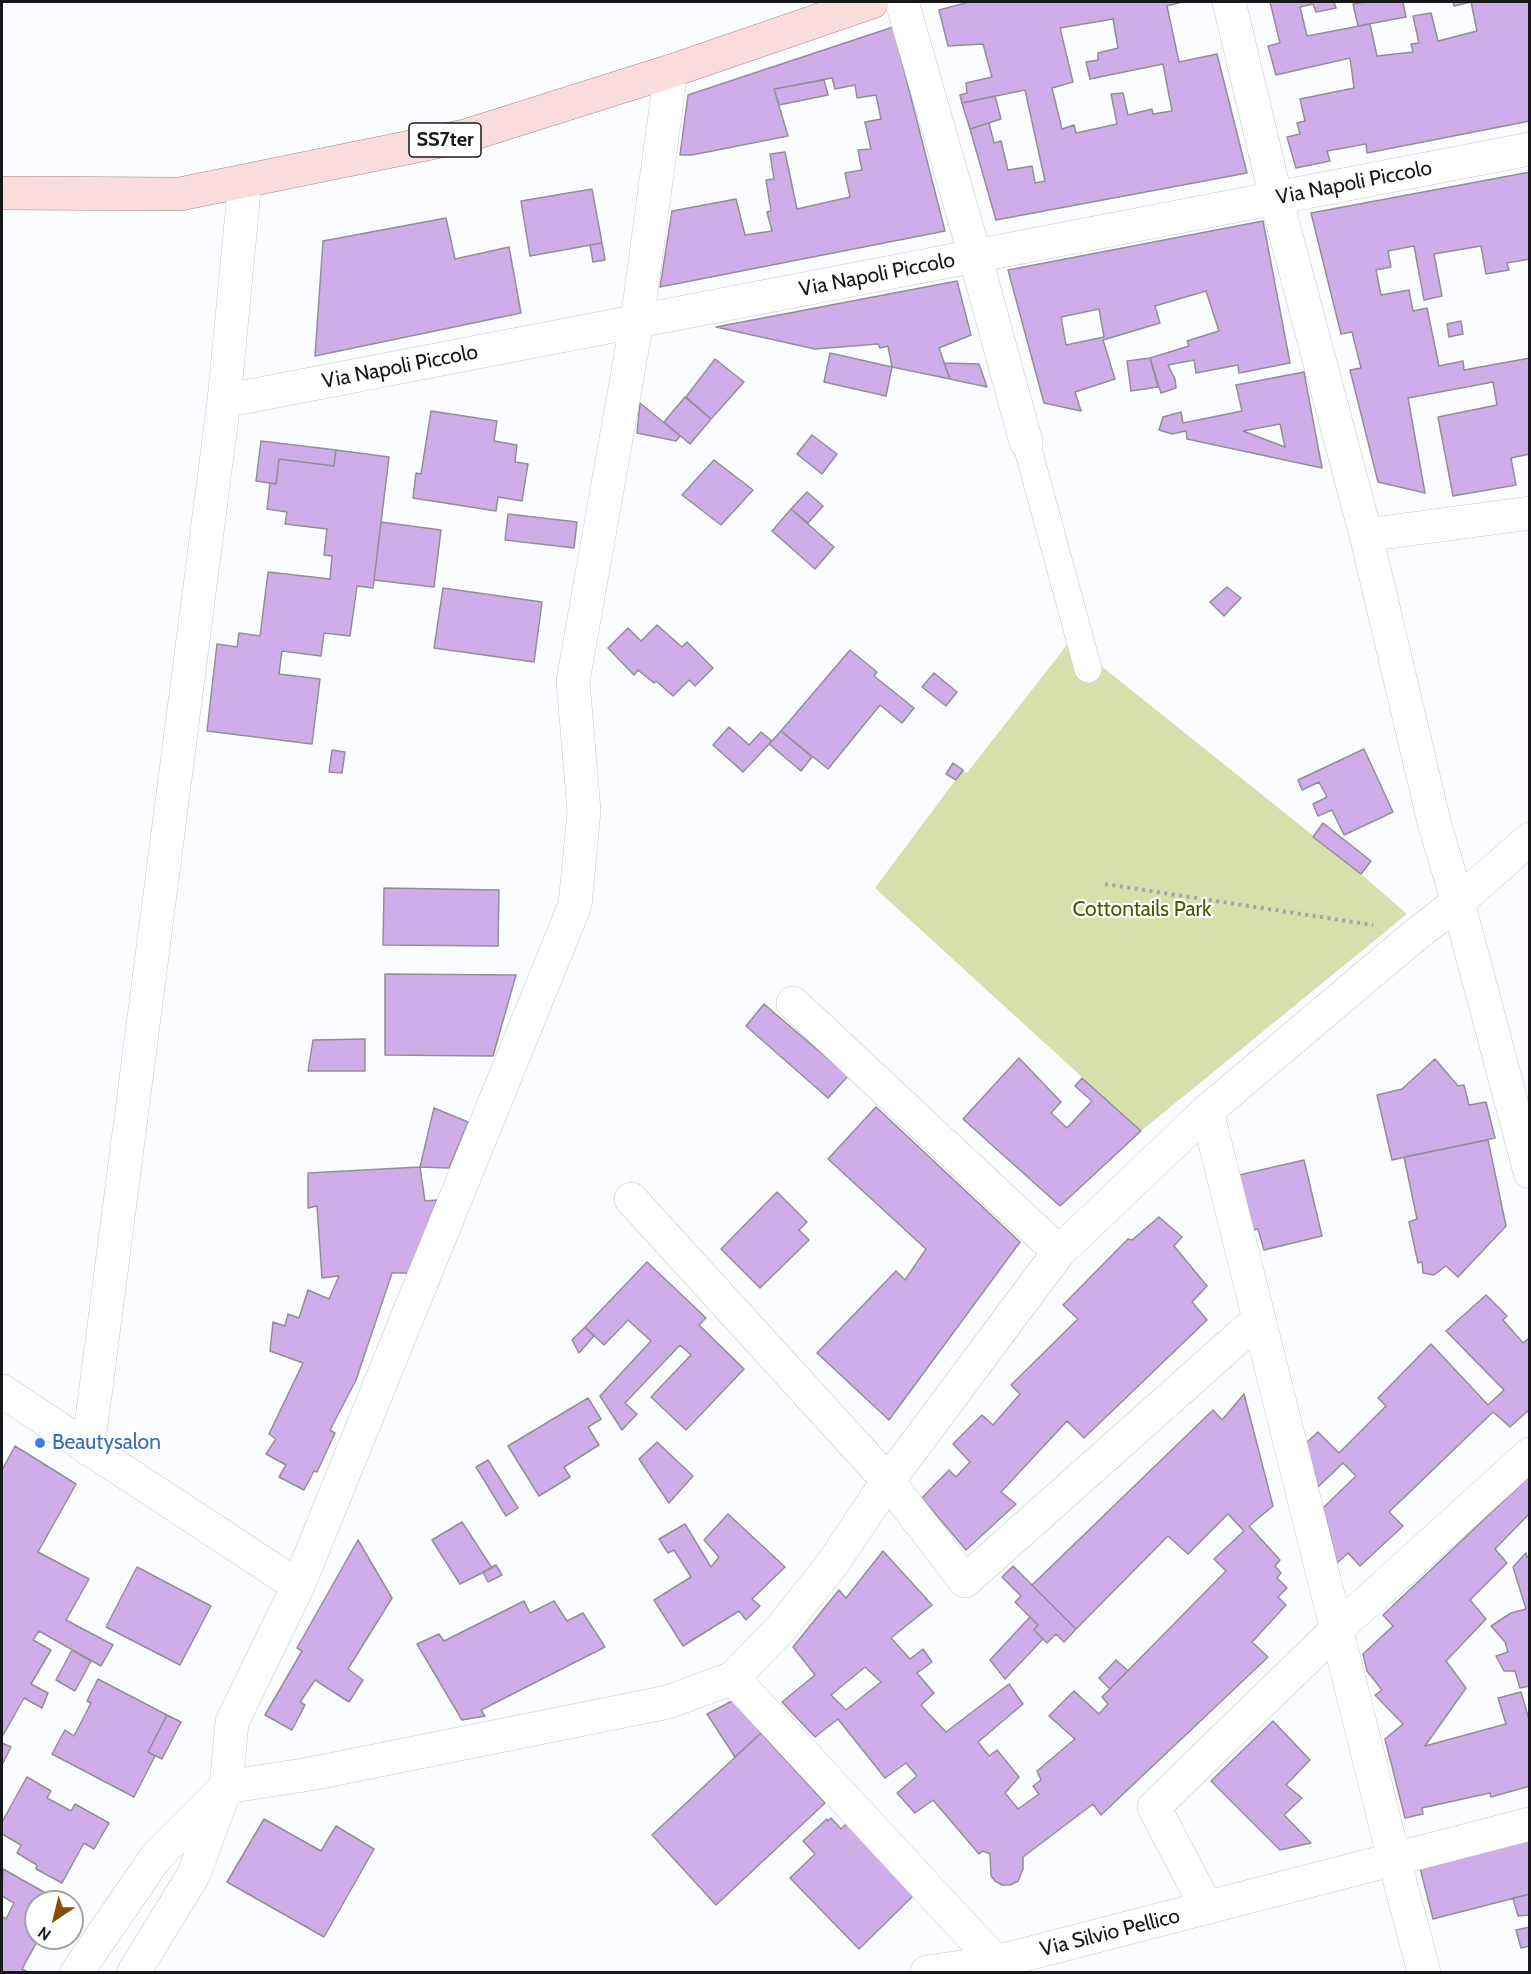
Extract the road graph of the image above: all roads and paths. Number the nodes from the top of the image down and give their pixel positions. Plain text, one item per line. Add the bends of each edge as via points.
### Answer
1 (872, 2) edge
2 (902, 2) edge
3 (1229, 2) edge
4 (671, 71) junction
5 (1530, 149) edge
6 (245, 181) junction
7 (2, 193) edge
8 (1276, 198) junction
9 (975, 256) junction
10 (637, 321) junction
11 (224, 401) junction
12 (1026, 442) joint
13 (1530, 513) edge
14 (1365, 536) junction
15 (1088, 669) dead end
16 (1530, 839) edge
17 (1105, 884) dead end
18 (1458, 902) junction
19 (1413, 937) junction
20 (793, 1003) dead end
21 (1207, 1111) junction
22 (1530, 1172) edge
23 (631, 1199) dead end
24 (1059, 1252) junction
25 (1259, 1319) junction
26 (5, 1404) edge
27 (88, 1449) junction
28 (1530, 1454) edge
29 (888, 1481) junction
30 (298, 1586) junction
31 (1336, 1630) junction
32 (733, 1678) junction
33 (226, 1786) junction
34 (1530, 1824) edge
35 (1394, 1859) junction
36 (1207, 1908) junction
37 (996, 1962) junction
38 (78, 1972) edge
39 (134, 1972) edge
40 (927, 1972) edge
41 (1424, 1972) edge

1 - 4 main road, SS7ter
2 - 9 street
3 - 8 street
4 - 6 main road, SS7ter via 465,136
4 - 10 street
5 - 8 street, Via Napoli Piccolo
6 - 7 main road, SS7ter via 180,194
6 - 11 street
8 - 9 street, Via Napoli Piccolo
8 - 14 street
9 - 10 street, Via Napoli Piccolo
9 - 12 street
10 - 11 street, Via Napoli Piccolo
10 - 30 street via 573,681 584,811 574,905
11 - 27 street
12 - 15 street
13 - 14 street
14 - 18 street via 1434,822
16 - 18 street
17 - 19 path via 1377,925
18 - 19 street
18 - 22 street
19 - 21 street
20 - 24 street
21 - 24 street
21 - 25 street
23 - 29 street
24 - 29 street
25 - 29 street via 965,1581
25 - 31 street
26 - 27 street
27 - 30 street
28 - 31 street
29 - 32 street via 833,1563 782,1627
30 - 33 street via 232,1722
31 - 35 street
31 - 36 street via 1154,1807
32 - 33 street via 668,1702 310,1774
32 - 37 street
33 - 38 street via 156,1857
33 - 39 street via 194,1874
34 - 35 street, Via Silvio Pellico
35 - 36 street, Via Silvio Pellico
35 - 41 street
36 - 37 street, Via Silvio Pellico
37 - 40 street, Via Silvio Pellico

